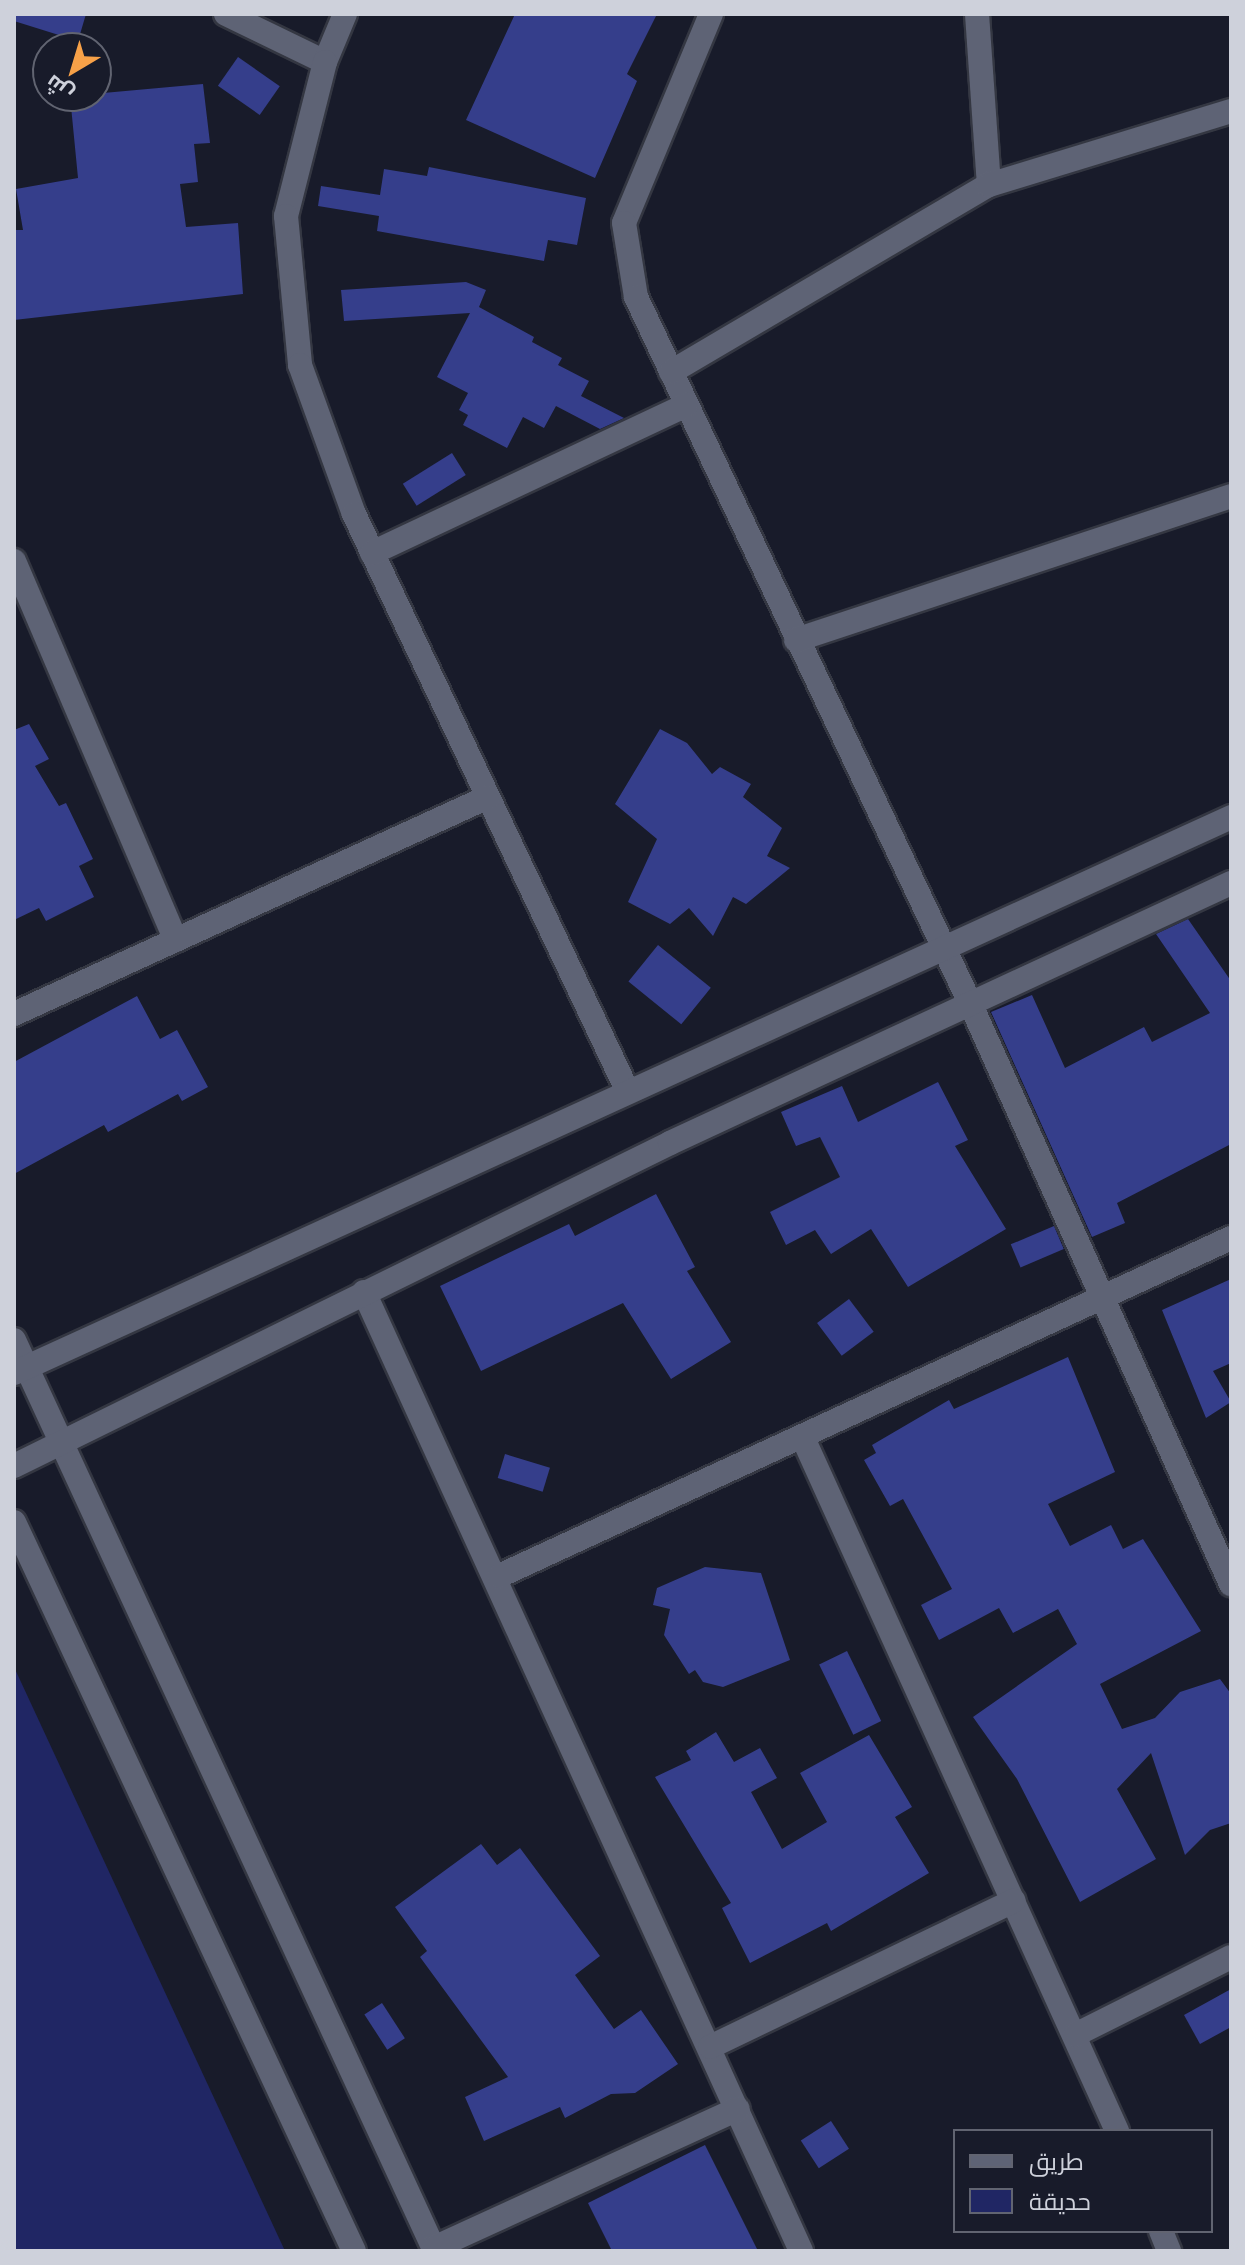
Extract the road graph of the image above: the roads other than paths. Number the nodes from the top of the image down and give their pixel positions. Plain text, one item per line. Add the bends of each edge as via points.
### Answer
1 (226, 14) edge
2 (345, 14) edge
3 (711, 14) edge
4 (977, 14) edge
5 (325, 62) junction
6 (1231, 111) edge
7 (989, 185) junction
8 (671, 372) junction
9 (686, 405) junction
10 (1231, 496) edge
11 (372, 553) junction
12 (14, 561) edge
13 (796, 640) junction
14 (488, 797) junction
15 (1231, 817) edge
16 (1231, 883) edge
17 (176, 940) junction
18 (939, 948) junction
19 (971, 1005) junction
20 (14, 1014) edge
21 (627, 1090) junction
22 (1231, 1238) edge
23 (364, 1292) junction
24 (1104, 1301) junction
25 (14, 1340) edge
26 (20, 1370) edge
27 (803, 1438) junction
28 (60, 1440) junction
29 (14, 1466) edge
30 (14, 1522) edge
31 (499, 1576) junction
32 (1231, 1584) edge
33 (1014, 1901) junction
34 (1231, 1957) edge
35 (1075, 2035) junction
36 (710, 2047) junction
37 (738, 2109) junction
38 (1116, 2129) edge
39 (434, 2249) edge
40 (354, 2251) edge
41 (801, 2251) edge

1 - 5 street
2 - 5 street
3 - 8 street via 624,223 636,297
4 - 7 street
5 - 11 street via 287,231 300,365
6 - 7 street
7 - 8 street
8 - 9 street
9 - 11 street
9 - 13 street
10 - 13 street
11 - 14 street
12 - 17 street
13 - 18 street
14 - 17 street
14 - 21 street
15 - 18 street
16 - 19 street
17 - 20 street
18 - 19 street
18 - 21 street
19 - 23 street
19 - 24 street
21 - 26 street
22 - 24 street
23 - 28 street
23 - 31 street
24 - 27 street
24 - 32 street
25 - 26 street
26 - 28 street
27 - 31 street
27 - 33 street
28 - 29 street
28 - 39 street
30 - 40 street
31 - 36 street
33 - 35 street
33 - 36 street
34 - 35 street
35 - 38 street
36 - 37 street
37 - 39 street
37 - 41 street

